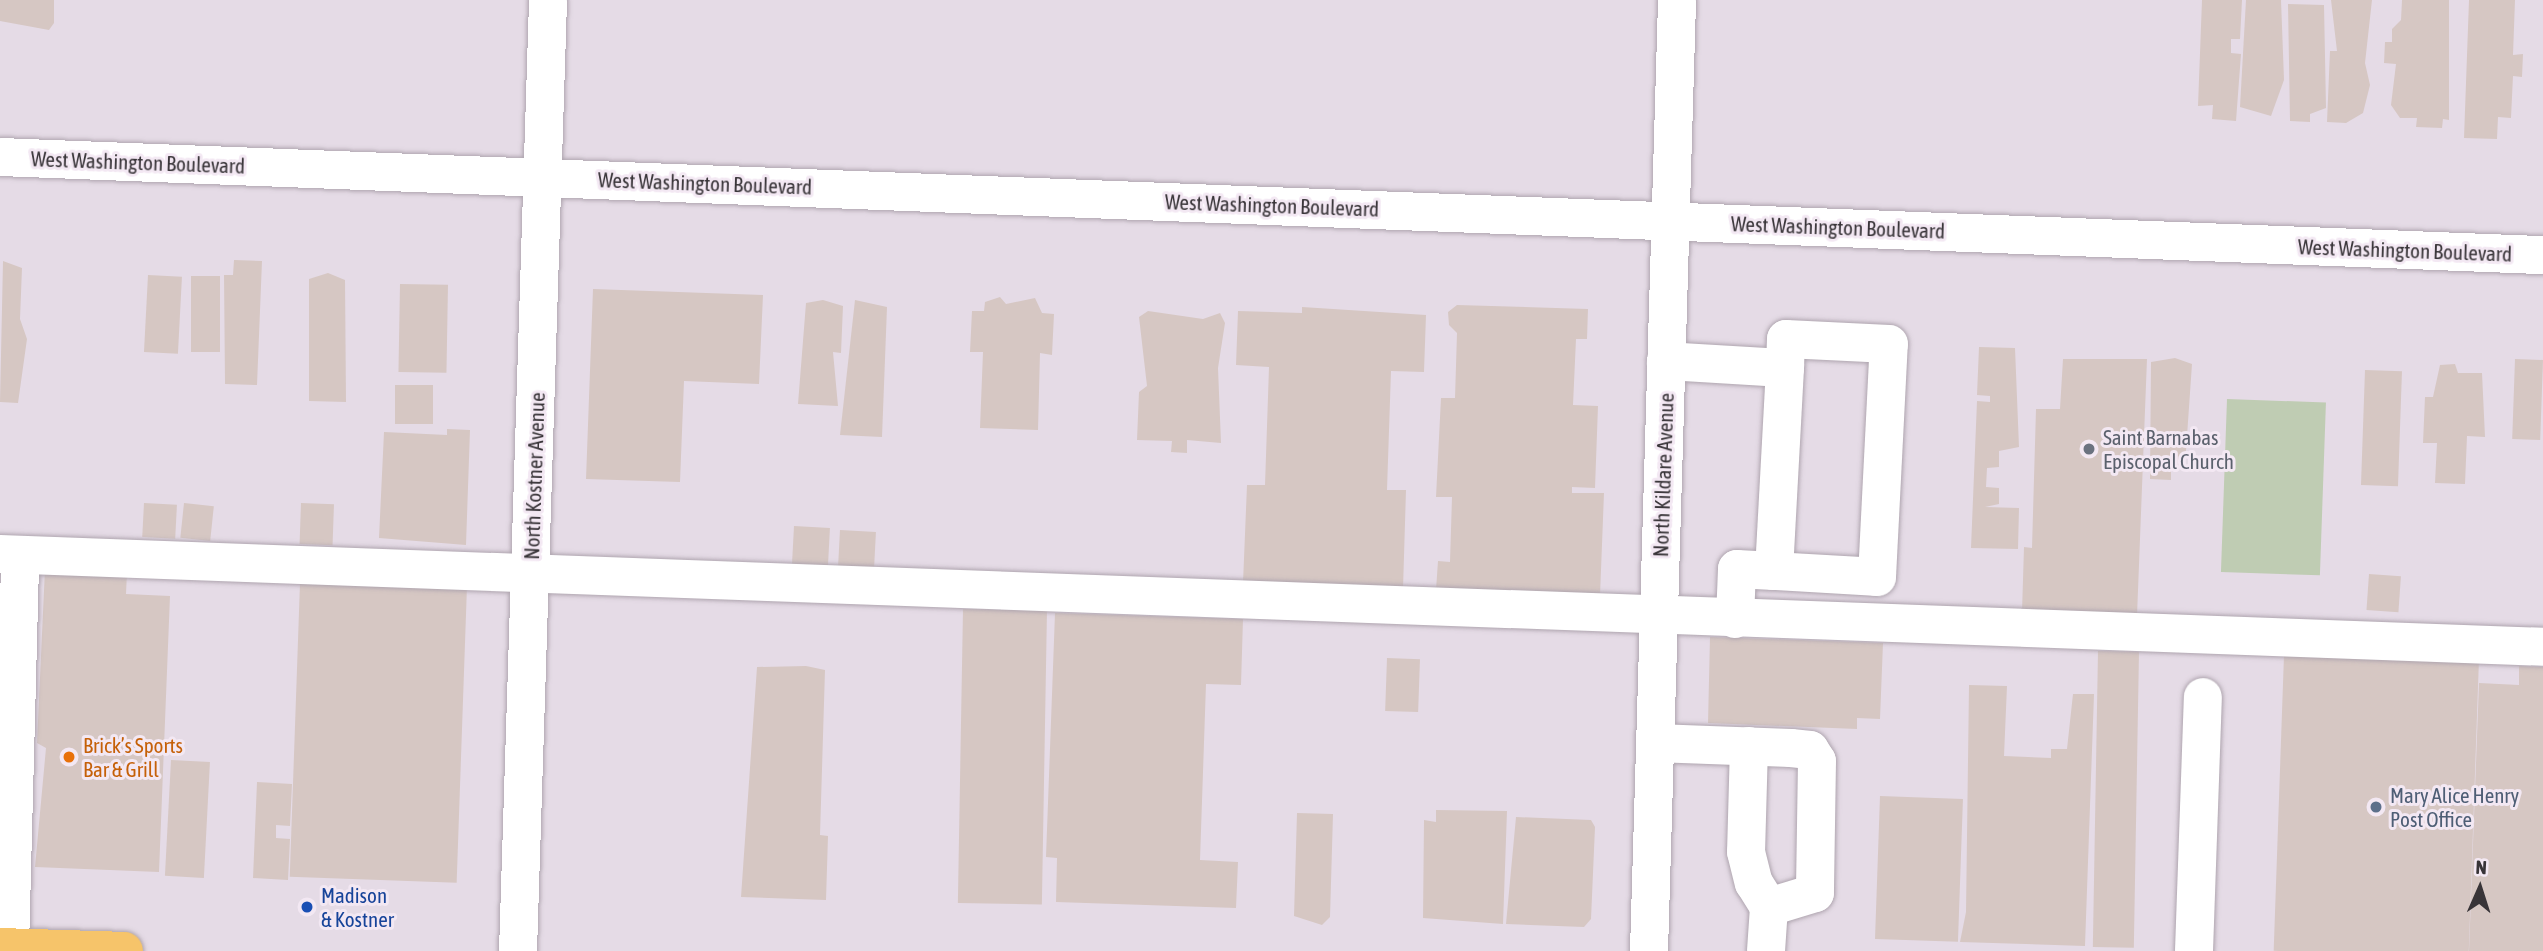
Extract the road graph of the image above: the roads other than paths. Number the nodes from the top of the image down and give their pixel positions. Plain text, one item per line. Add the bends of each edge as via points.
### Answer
1 (548, 0) edge
2 (1677, 0) edge
3 (0, 157) edge
4 (543, 176) junction
5 (1671, 220) junction
6 (2543, 255) edge
7 (1666, 361) junction
8 (1785, 368) junction
9 (10, 555) edge
10 (1774, 571) junction
11 (531, 574) junction
12 (1658, 617) junction
13 (1735, 620) junction
14 (2543, 647) edge
15 (2203, 697) dead end
16 (1655, 743) junction
17 (1749, 747) junction
18 (1769, 907) junction
19 (5, 947) edge
20 (124, 951) edge
21 (518, 951) edge
22 (1649, 951) edge
23 (1766, 951) edge
24 (2194, 951) edge

1 - 4 street, North Kostner Avenue
2 - 5 street, North Kildare Avenue
3 - 4 street, West Washington Boulevard
4 - 5 street, West Washington Boulevard
4 - 11 street, North Kostner Avenue
5 - 6 street, West Washington Boulevard
5 - 7 street, North Kildare Avenue
7 - 8 street
7 - 12 street, North Kildare Avenue
8 - 10 street
8 - 10 street via 1786,339 1889,344 1877,577
9 - 11 street
9 - 19 street
10 - 13 street via 1737,569
11 - 12 street
11 - 21 street, North Kostner Avenue
12 - 13 street
12 - 16 street, North Kildare Avenue
13 - 14 street
15 - 24 street
16 - 17 street
16 - 22 street, North Kildare Avenue
17 - 18 street via 1746,852
17 - 18 street via 1810,750 1819,780 1815,893
18 - 23 street
19 - 20 main road

